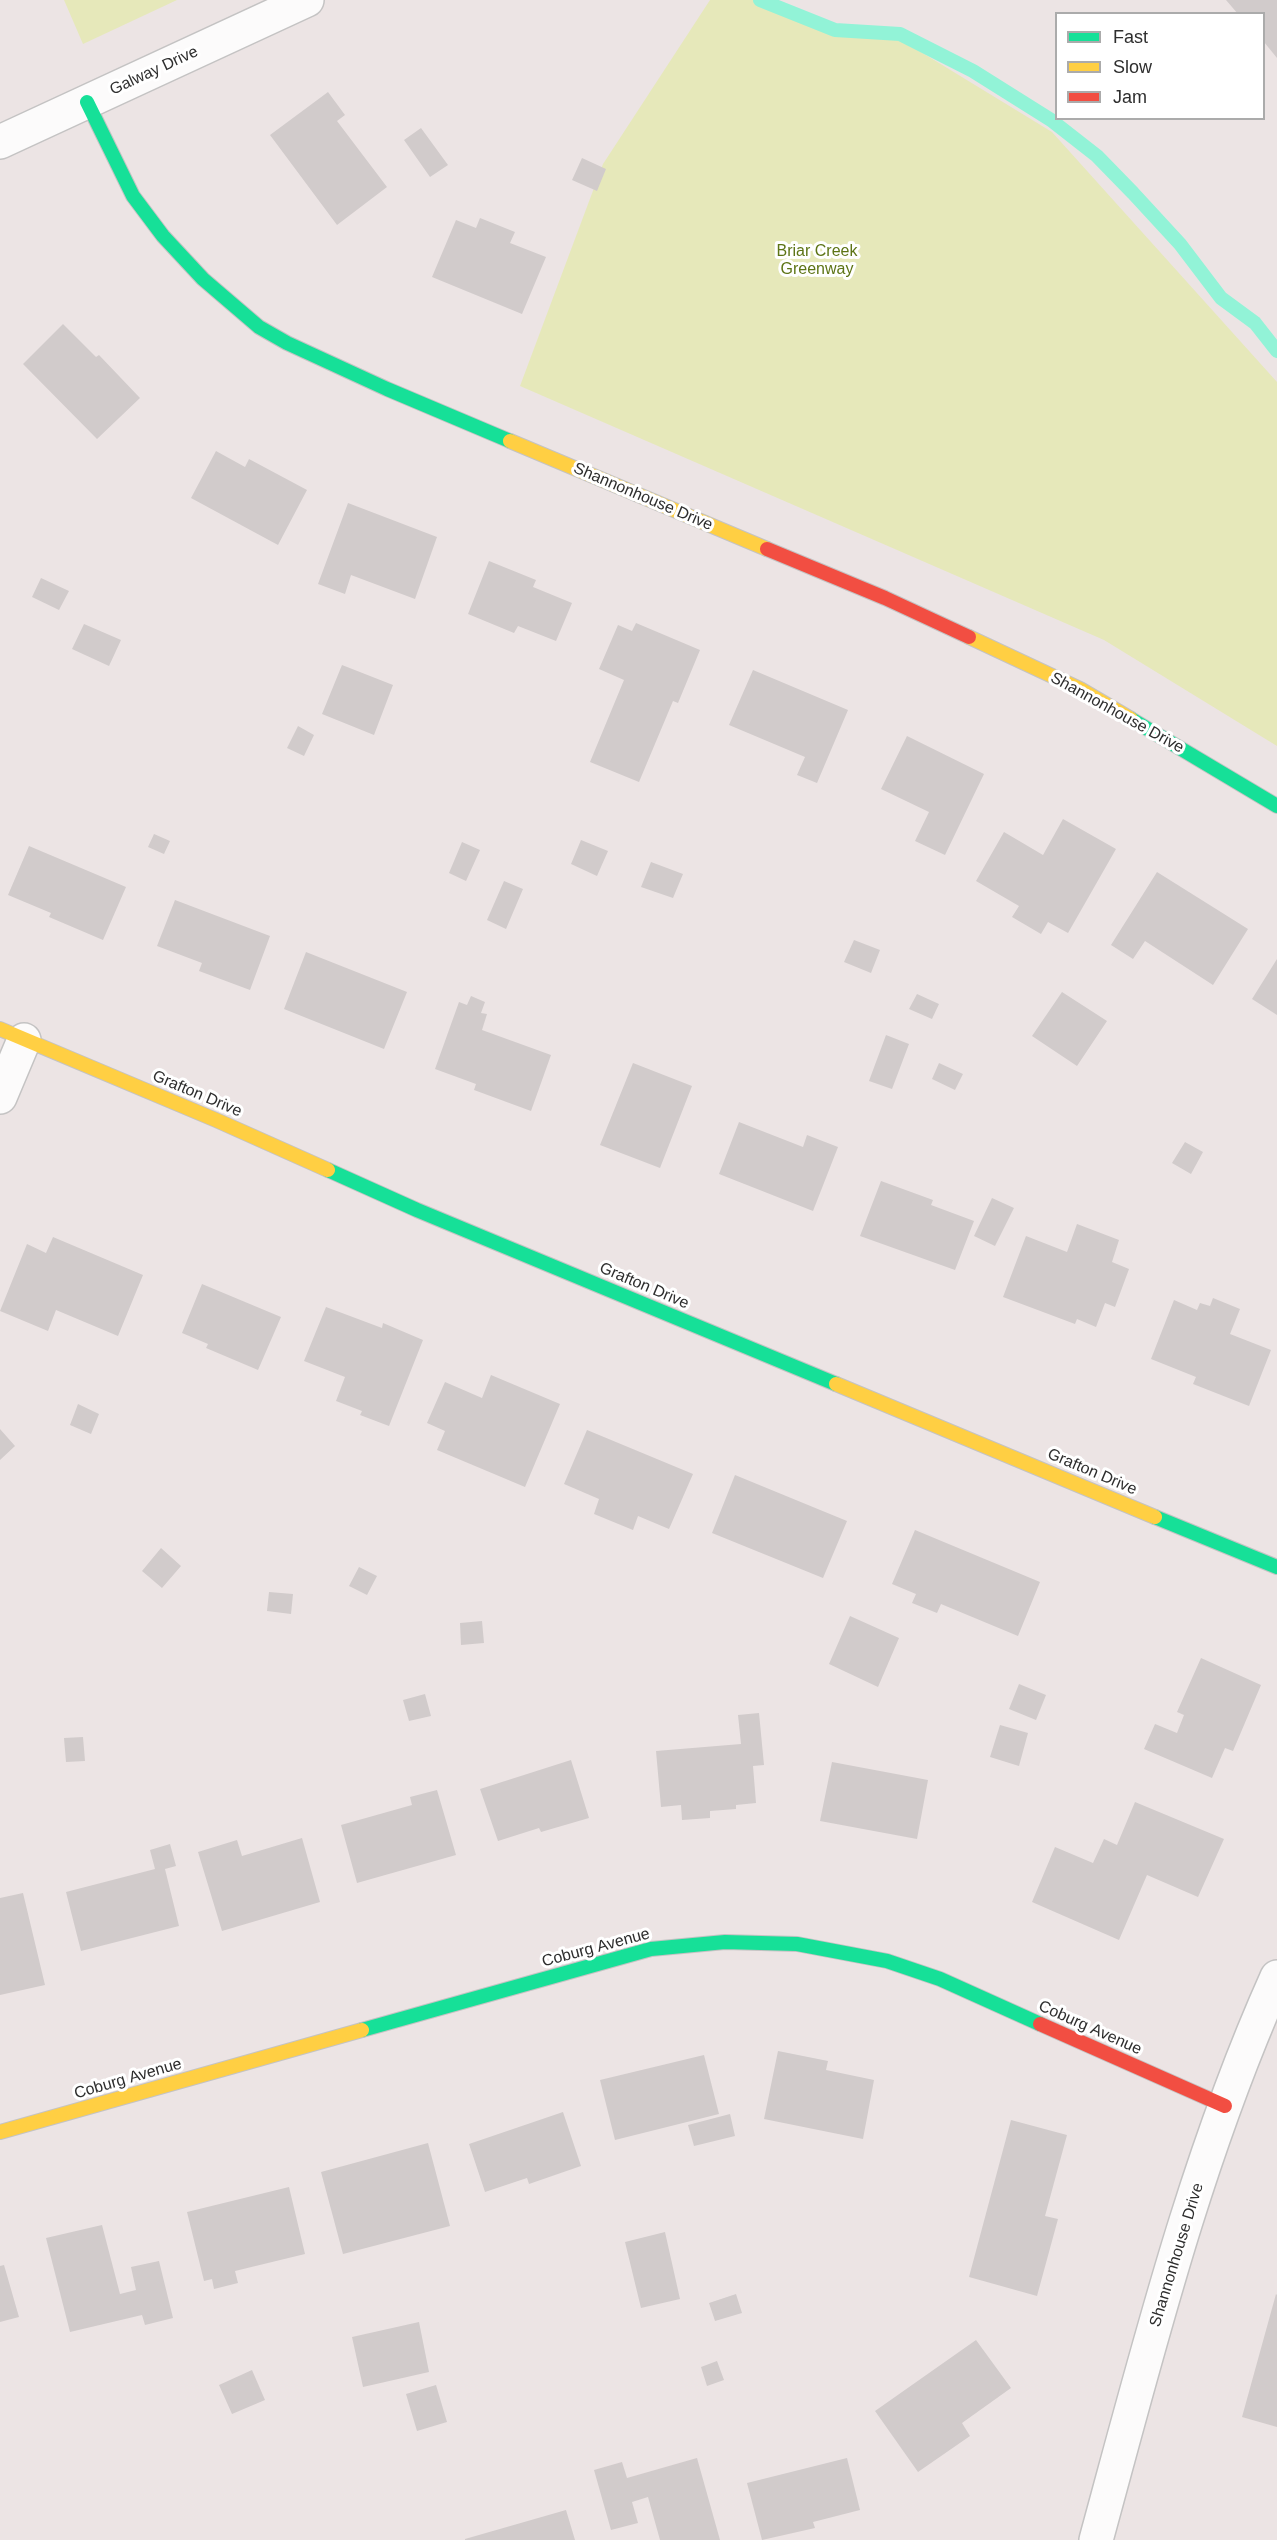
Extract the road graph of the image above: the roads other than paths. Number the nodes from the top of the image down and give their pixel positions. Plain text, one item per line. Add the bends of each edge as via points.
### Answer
1 (307, 0) edge
2 (87, 102) junction
3 (0, 142) edge
4 (1277, 806) edge
5 (12, 1035) edge
6 (0, 1097) edge
7 (1277, 1567) edge
8 (1277, 1977) edge
9 (1225, 2106) junction
10 (0, 2132) edge
11 (1096, 2540) edge

1 - 2 street, Galway Drive
2 - 3 street, Galway Drive
2 - 4 street, Shannonhouse Drive via 133,196 163,236 202,279 260,327 387,389 885,598 1080,689
5 - 6 street
5 - 7 street, Grafton Drive via 428,1214
8 - 9 street, Shannonhouse Drive
9 - 10 street, Coburg Avenue via 940,1979 887,1961 797,1944 725,1942 651,1949
9 - 11 street, Shannonhouse Drive via 1161,2306

